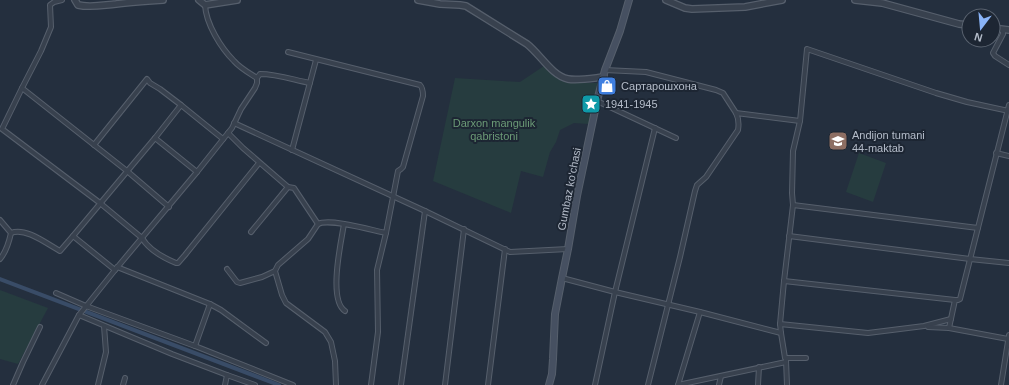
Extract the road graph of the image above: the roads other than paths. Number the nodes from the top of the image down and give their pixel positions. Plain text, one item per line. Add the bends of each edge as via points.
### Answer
1 (62, 0) edge
2 (75, 0) edge
3 (163, 0) edge
4 (199, 0) edge
5 (237, 0) edge
6 (418, 0) edge
7 (629, 0) edge
8 (666, 0) edge
9 (782, 0) edge
10 (855, 0) edge
11 (431, 1) edge
12 (205, 5) junction
13 (961, 24) edge
14 (1006, 30) edge
15 (288, 52) dead end
16 (316, 60) junction
17 (1009, 65) edge
18 (605, 70) junction
19 (604, 77) junction
20 (257, 78) junction
21 (310, 83) junction
22 (22, 88) junction
23 (597, 101) junction
24 (181, 105) junction
25 (1009, 105) edge
26 (1008, 111) edge
27 (736, 113) junction
28 (800, 121) junction
29 (234, 123) junction
30 (1, 128) edge
31 (655, 128) junction
32 (228, 133) junction
33 (155, 138) junction
34 (676, 138) dead end
35 (223, 139) junction
36 (94, 145) junction
37 (292, 150) junction
38 (996, 153) junction
39 (1009, 156) edge
40 (259, 163) junction
41 (127, 171) junction
42 (198, 172) junction
43 (288, 187) junction
44 (394, 196) junction
45 (100, 203) junction
46 (793, 205) junction
47 (169, 207) junction
48 (425, 211) junction
49 (0, 220) edge
50 (318, 224) junction
51 (344, 224) junction
52 (978, 228) junction
53 (464, 230) junction
54 (251, 232) dead end
55 (11, 233) junction
56 (386, 233) junction
57 (72, 236) junction
58 (789, 236) junction
59 (142, 238) junction
60 (505, 249) junction
61 (568, 249) junction
62 (0, 259) edge
63 (970, 259) junction
64 (1009, 263) edge
65 (116, 269) junction
66 (227, 269) dead end
67 (275, 272) junction
68 (562, 278) junction
69 (784, 281) junction
70 (615, 292) junction
71 (56, 293) dead end
72 (955, 300) junction
73 (210, 304) junction
74 (668, 305) junction
75 (86, 306) junction
76 (345, 311) dead end
77 (700, 312) junction
78 (79, 315) junction
79 (952, 319) junction
80 (780, 324) junction
81 (104, 326) junction
82 (924, 326) junction
83 (40, 327) dead end
84 (949, 328) junction
85 (781, 333) junction
86 (1009, 337) edge
87 (266, 343) dead end
88 (195, 346) junction
89 (806, 358) dead end
90 (786, 360) junction
91 (759, 367) junction
92 (1003, 372) junction
93 (1009, 373) edge
94 (227, 375) junction
95 (721, 376) junction
96 (125, 378) dead end
97 (13, 385) edge
98 (42, 385) edge
99 (100, 385) edge
100 (123, 385) edge
101 (225, 385) edge
102 (255, 385) edge
103 (293, 385) edge
104 (336, 385) edge
105 (371, 385) edge
106 (401, 385) edge
107 (445, 385) edge
108 (488, 385) edge
109 (549, 385) edge
110 (595, 385) edge
111 (648, 385) edge
112 (678, 385) edge
113 (719, 385) edge
114 (758, 385) edge
115 (786, 385) edge
116 (1001, 385) edge

1 - 22 street via 50,5 51,27
2 - 3 street via 78,5 89,7
4 - 12 street
5 - 12 street
6 - 11 street
7 - 18 main road, Gumbaz ko'chasi
8 - 9 street via 692,9 745,7
10 - 13 street via 882,3
11 - 19 street via 472,9 527,44 564,78
12 - 20 street via 205,12 222,47 234,62
14 - 17 street via 993,53
15 - 16 street
16 - 21 street
16 - 44 street via 422,87 423,96 403,167 398,171
18 - 19 main road, Gumbaz ko'chasi
18 - 27 street via 646,72 716,90 723,93
19 - 23 main road, Gumbaz ko'chasi
20 - 21 street via 260,74 274,75
20 - 29 street via 255,88
21 - 37 street
22 - 30 street
22 - 36 street
23 - 31 street
23 - 61 main road, Gumbaz ko'chasi
24 - 33 street
24 - 35 street
24 - 36 street via 147,79
25 - 26 street
26 - 28 street via 936,93 807,49
26 - 38 street
27 - 28 street
27 - 74 street via 738,130 706,177 697,185
28 - 46 street via 793,151
29 - 32 street
29 - 37 street
30 - 45 street
31 - 34 street
31 - 70 street
32 - 35 street
32 - 40 street
33 - 41 street
33 - 42 street
35 - 42 street
36 - 41 street
37 - 44 street
38 - 39 street
38 - 52 street
40 - 43 street
40 - 59 street via 178,263 156,252
41 - 45 street
41 - 47 street
42 - 47 street
43 - 50 street via 296,190
43 - 54 street
44 - 48 street
44 - 56 street
45 - 57 street
45 - 59 street
46 - 52 street
46 - 58 street
47 - 59 street
48 - 53 street
48 - 106 street
49 - 55 street
50 - 51 street
50 - 67 street via 308,239 278,265
51 - 56 street
51 - 76 street via 337,264 336,295
52 - 63 street
53 - 60 street
53 - 107 street
55 - 57 street via 24,232 60,251
55 - 62 street
56 - 105 street via 377,270 378,332
57 - 65 street
58 - 63 street
58 - 69 street
59 - 65 street
60 - 61 street via 510,252
60 - 108 street
61 - 68 main road, Gumbaz ko'chasi
63 - 64 street
63 - 72 street via 960,299
65 - 73 street
65 - 75 street
66 - 67 street via 240,283
67 - 104 street via 286,303 325,332 331,342
68 - 70 street
68 - 109 main road, Gumbaz ko'chasi via 555,314 552,374
69 - 72 street
69 - 80 street
70 - 74 street
70 - 110 street
71 - 75 street
72 - 79 street
73 - 87 street
73 - 88 street
74 - 77 street
74 - 111 street
75 - 78 street
75 - 88 street
77 - 85 street
77 - 112 street
78 - 81 street
78 - 98 street
79 - 82 street
79 - 84 street
80 - 82 street via 868,333
80 - 85 street
81 - 94 street
81 - 99 street via 106,352
82 - 84 street
83 - 97 street
84 - 86 street
85 - 90 street
86 - 92 street
88 - 103 street
89 - 90 street
90 - 91 street
90 - 115 street
91 - 95 street
91 - 114 street
92 - 93 street
92 - 116 street
94 - 101 street
94 - 102 street
95 - 112 street
95 - 113 street
96 - 100 street

